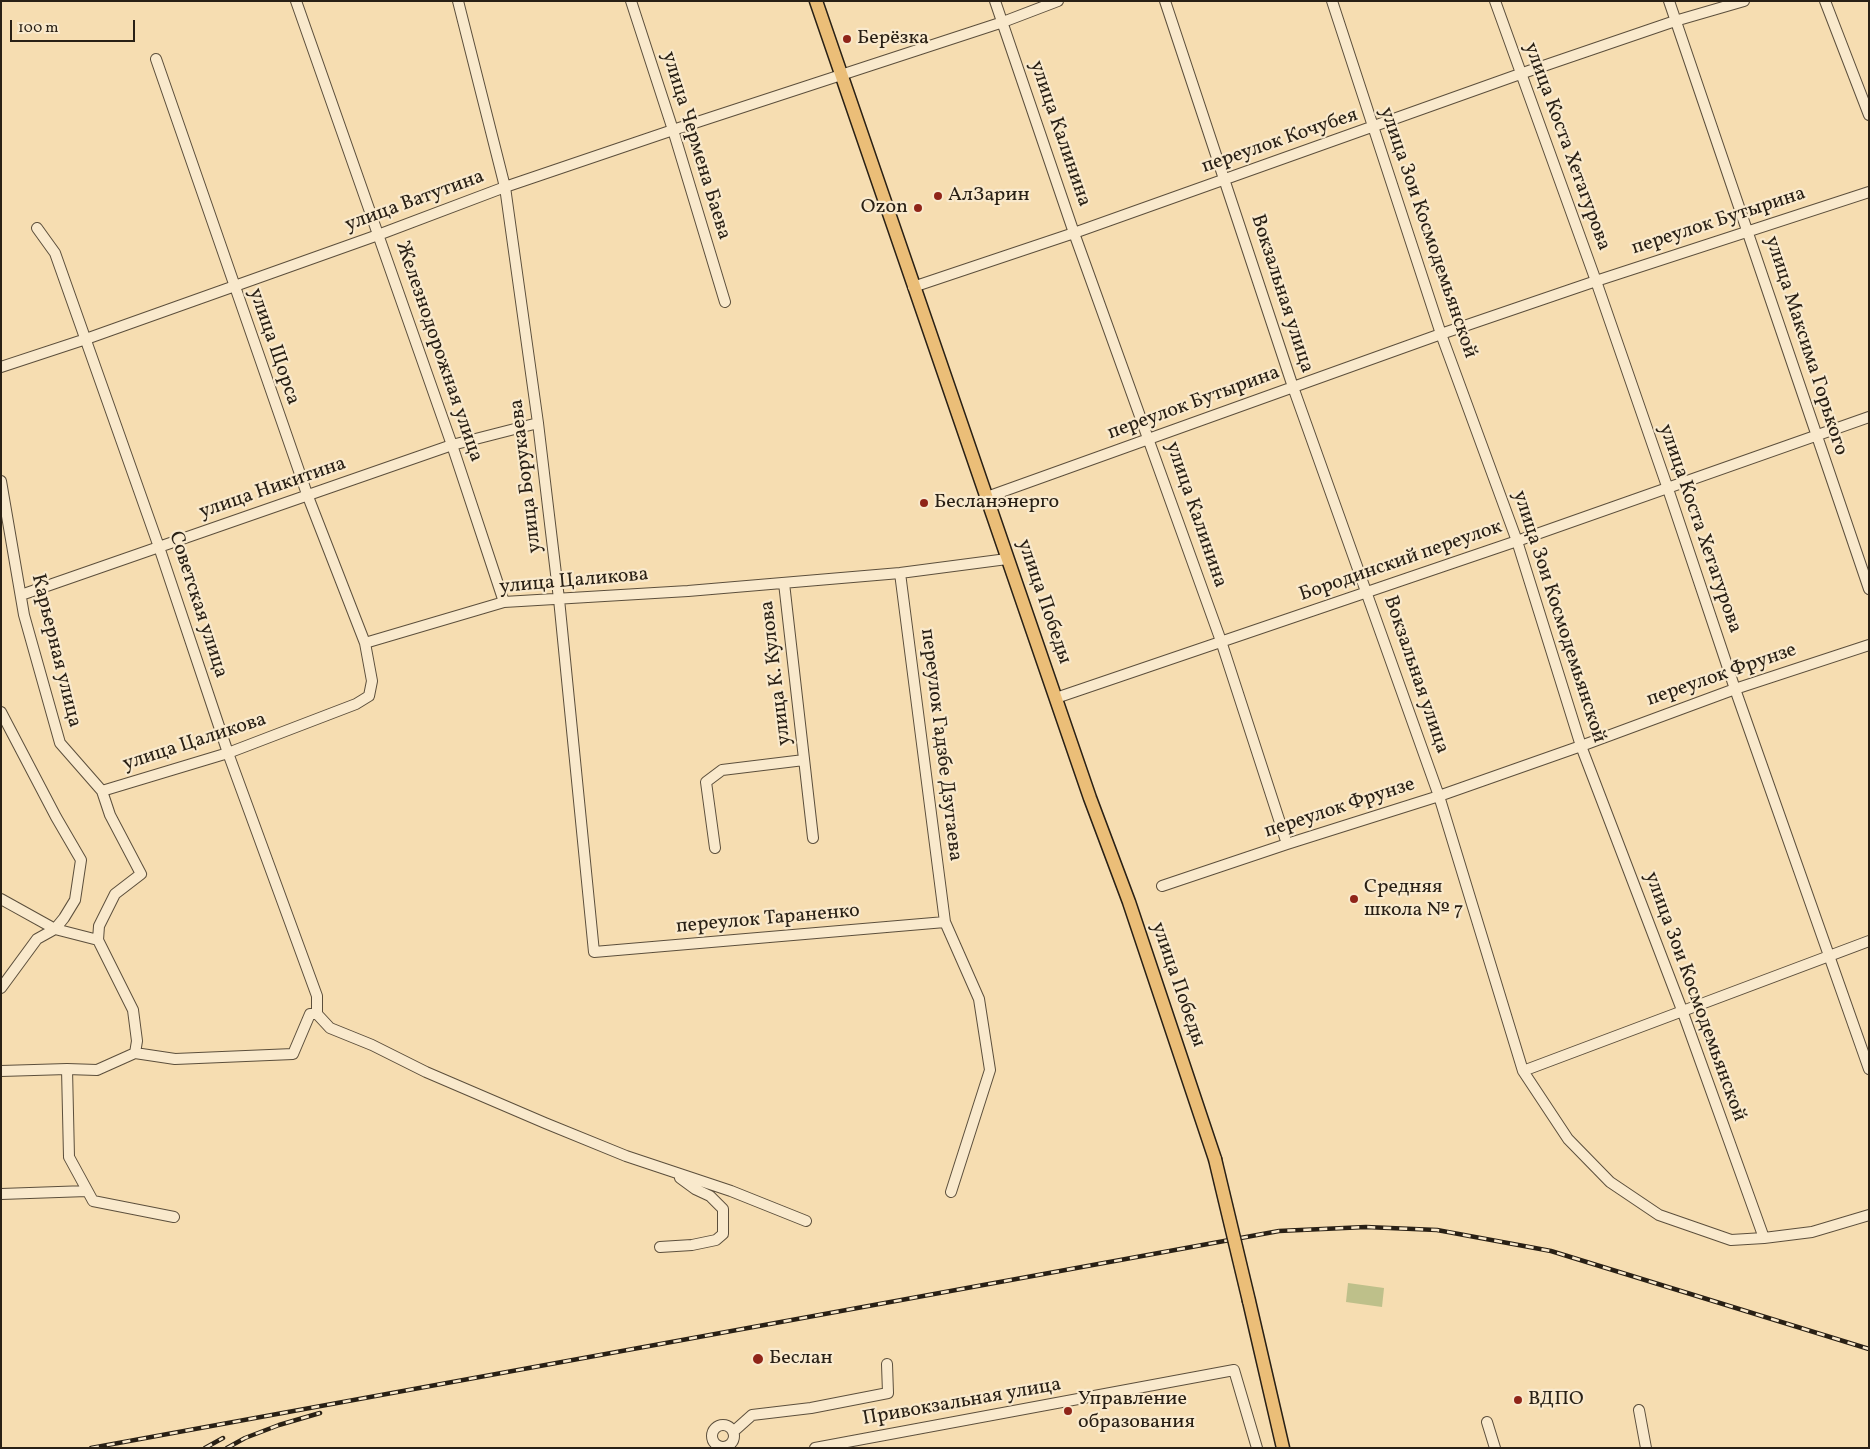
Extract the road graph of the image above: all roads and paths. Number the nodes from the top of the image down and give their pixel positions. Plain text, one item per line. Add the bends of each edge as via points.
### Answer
1 (296, 1) edge
2 (458, 1) edge
3 (631, 1) edge
4 (816, 1) edge
5 (995, 1) edge
6 (1058, 1) edge
7 (1165, 1) edge
8 (1332, 1) edge
9 (1495, 1) edge
10 (1669, 1) edge
11 (1744, 1) edge
12 (1825, 1) edge
13 (1675, 21) junction
14 (1003, 22) junction
15 (156, 59) dead end
16 (842, 74) junction
17 (1520, 74) junction
18 (1869, 115) edge
19 (1373, 127) junction
20 (673, 130) junction
21 (1225, 179) junction
22 (505, 187) junction
23 (1869, 192) edge
24 (37, 228) dead end
25 (1748, 231) junction
26 (1074, 233) junction
27 (378, 235) junction
28 (1596, 281) junction
29 (233, 286) junction
30 (913, 287) junction
31 (725, 302) dead end
32 (1441, 334) junction
33 (86, 339) junction
34 (1, 367) edge
35 (1293, 387) junction
36 (1869, 417) edge
37 (538, 423) junction
38 (1816, 435) junction
39 (1150, 439) junction
40 (452, 445) junction
41 (1, 481) edge
42 (1668, 489) junction
43 (307, 494) junction
44 (987, 497) junction
45 (1517, 541) junction
46 (159, 547) junction
47 (1007, 560) junction
48 (900, 573) junction
49 (784, 583) junction
50 (1869, 589) edge
51 (1367, 593) junction
52 (21, 595) junction
53 (559, 599) junction
54 (504, 602) junction
55 (1221, 641) junction
56 (365, 643) junction
57 (1869, 645) edge
58 (1735, 689) junction
59 (1056, 698) junction
60 (1, 712) edge
61 (1581, 746) junction
62 (228, 753) junction
63 (804, 760) junction
64 (102, 791) junction
65 (1439, 796) junction
66 (813, 838) dead end
67 (1287, 844) junction
68 (715, 848) dead end
69 (1162, 886) dead end
70 (1, 899) edge
71 (945, 922) junction
72 (55, 929) junction
73 (98, 940) junction
74 (1869, 941) edge
75 (594, 952) joint
76 (1828, 958) junction
77 (1, 988) edge
78 (1682, 1010) junction
79 (317, 1014) junction
80 (135, 1053) junction
81 (67, 1069) junction
82 (1869, 1069) edge
83 (1, 1071) edge
84 (1523, 1071) junction
85 (673, 1172) junction
86 (87, 1191) junction
87 (951, 1192) dead end
88 (1, 1194) edge
89 (1869, 1215) edge
90 (174, 1217) dead end
91 (806, 1221) dead end
92 (1764, 1238) junction
93 (660, 1247) dead end
94 (887, 1364) dead end
95 (1639, 1410) dead end
96 (1487, 1422) dead end
97 (734, 1429) junction
98 (725, 1447) edge
99 (815, 1448) edge
100 (1257, 1448) edge
101 (1283, 1448) edge
102 (1494, 1448) edge
103 (1646, 1448) edge

1 - 27 street, Железнодорожная улица
2 - 22 street, улица Борукаева
3 - 20 street, улица Чермена Баева
4 - 16 main road, улица Победы
5 - 14 street, улица Калинина
6 - 14 street, улица Ватутина
7 - 21 street, Вокзальная улица
8 - 19 street, улица Зои Космодемьянской
9 - 17 street, улица Коста Хетагурова
10 - 13 street, улица Максима Горького
11 - 13 street, переулок Кочубея
12 - 18 street
13 - 17 street, переулок Кочубея
13 - 25 street, улица Максима Горького
14 - 16 street, улица Ватутина
14 - 26 street, улица Калинина
15 - 29 street, улица Щорса
16 - 20 street, улица Ватутина
16 - 30 main road, улица Победы
17 - 19 street, переулок Кочубея
17 - 28 street, улица Коста Хетагурова
19 - 21 street, переулок Кочубея
19 - 32 street, улица Зои Космодемьянской
20 - 22 street, улица Ватутина
20 - 31 street, улица Чермена Баева
21 - 26 street, переулок Кочубея
21 - 35 street, Вокзальная улица
22 - 27 street, улица Ватутина
22 - 37 street, улица Борукаева
23 - 25 street, переулок Бутырина
24 - 33 street, Советская улица via 55,253
25 - 28 street, переулок Бутырина
25 - 38 street, улица Максима Горького
26 - 30 street, переулок Кочубея
26 - 39 street, улица Калинина
27 - 29 street, улица Ватутина
27 - 40 street, Железнодорожная улица
28 - 32 street, переулок Бутырина
28 - 42 street, улица Коста Хетагурова
29 - 33 street, улица Ватутина
29 - 43 street, улица Щорса
30 - 44 main road, улица Победы
32 - 35 street, переулок Бутырина
32 - 45 street, улица Зои Космодемьянской
33 - 34 street, улица Ватутина
33 - 46 street, Советская улица
35 - 39 street, переулок Бутырина
35 - 51 street, Вокзальная улица
36 - 38 street, Бородинский переулок
37 - 40 street, улица Никитина
37 - 53 street, улица Борукаева
38 - 42 street, Бородинский переулок
38 - 50 street, улица Максима Горького
39 - 44 street, переулок Бутырина
39 - 55 street, улица Калинина
40 - 43 street, улица Никитина
40 - 54 street, Железнодорожная улица
41 - 52 street, Карьерная улица
42 - 45 street, Бородинский переулок
42 - 58 street, улица Коста Хетагурова
43 - 46 street, улица Никитина
43 - 56 street, улица Щорса
44 - 47 main road, улица Победы
45 - 51 street, Бородинский переулок
45 - 61 street, улица Зои Космодемьянской
46 - 52 street, улица Никитина
46 - 62 street, Советская улица
47 - 48 street, улица Цаликова
47 - 59 main road, улица Победы
48 - 49 street, улица Цаликова
48 - 71 street, переулок Гадзбе Дзугаева
49 - 53 street, улица Цаликова
49 - 63 street, улица К. Кулова
51 - 55 street, Бородинский переулок
51 - 65 street, Вокзальная улица
52 - 64 street, Карьерная улица via 60,744
53 - 54 street, улица Цаликова
53 - 75 street, улица Борукаева
54 - 56 street, улица Цаликова
55 - 59 street, Бородинский переулок
55 - 67 street, улица Калинина
56 - 62 street, улица Цаликова via 372,681 368,696 356,704
57 - 58 street, переулок Фрунзе
58 - 61 street, переулок Фрунзе
58 - 76 street, улица Коста Хетагурова
59 - 101 main road, улица Победы, bridge via 1216,1159
60 - 72 street via 81,860 75,900
61 - 65 street, переулок Фрунзе
61 - 78 street, улица Зои Космодемьянской
62 - 64 street, улица Цаликова
62 - 79 street, Советская улица via 317,996
63 - 66 street, улица К. Кулова
63 - 68 street, улица К. Кулова via 722,770 706,782
64 - 73 street, Карьерная улица via 110,815 141,874 115,894 99,926
65 - 67 street, переулок Фрунзе
65 - 84 street, Вокзальная улица
67 - 69 street, переулок Фрунзе
70 - 72 street
71 - 75 street, переулок Тараненко
71 - 87 street, переулок Гадзбе Дзугаева via 979,999 990,1070
72 - 73 street
72 - 77 street via 37,939
73 - 80 street via 133,1010 137,1041
74 - 76 street
76 - 78 street
76 - 82 street, улица Коста Хетагурова
78 - 84 street
78 - 92 street, улица Зои Космодемьянской
79 - 80 street via 310,1014 293,1054 175,1059
79 - 85 street via 330,1028 426,1072 617,1153
80 - 81 street via 97,1070
81 - 83 street
81 - 86 street via 69,1157
84 - 92 street, Вокзальная улица via 1568,1139 1610,1182 1659,1215 1731,1240
85 - 91 street
85 - 93 street via 710,1196 723,1209 723,1234 716,1240
86 - 88 street
86 - 90 street via 93,1201
89 - 92 street, Вокзальная улица via 1812,1232
94 - 97 street via 888,1393 752,1416
95 - 103 street
96 - 102 street
97 - 98 street via 733,1440
97 - 98 street via 720,1426 714,1430 713,1440
99 - 100 street, Привокзальная улица via 1234,1370

